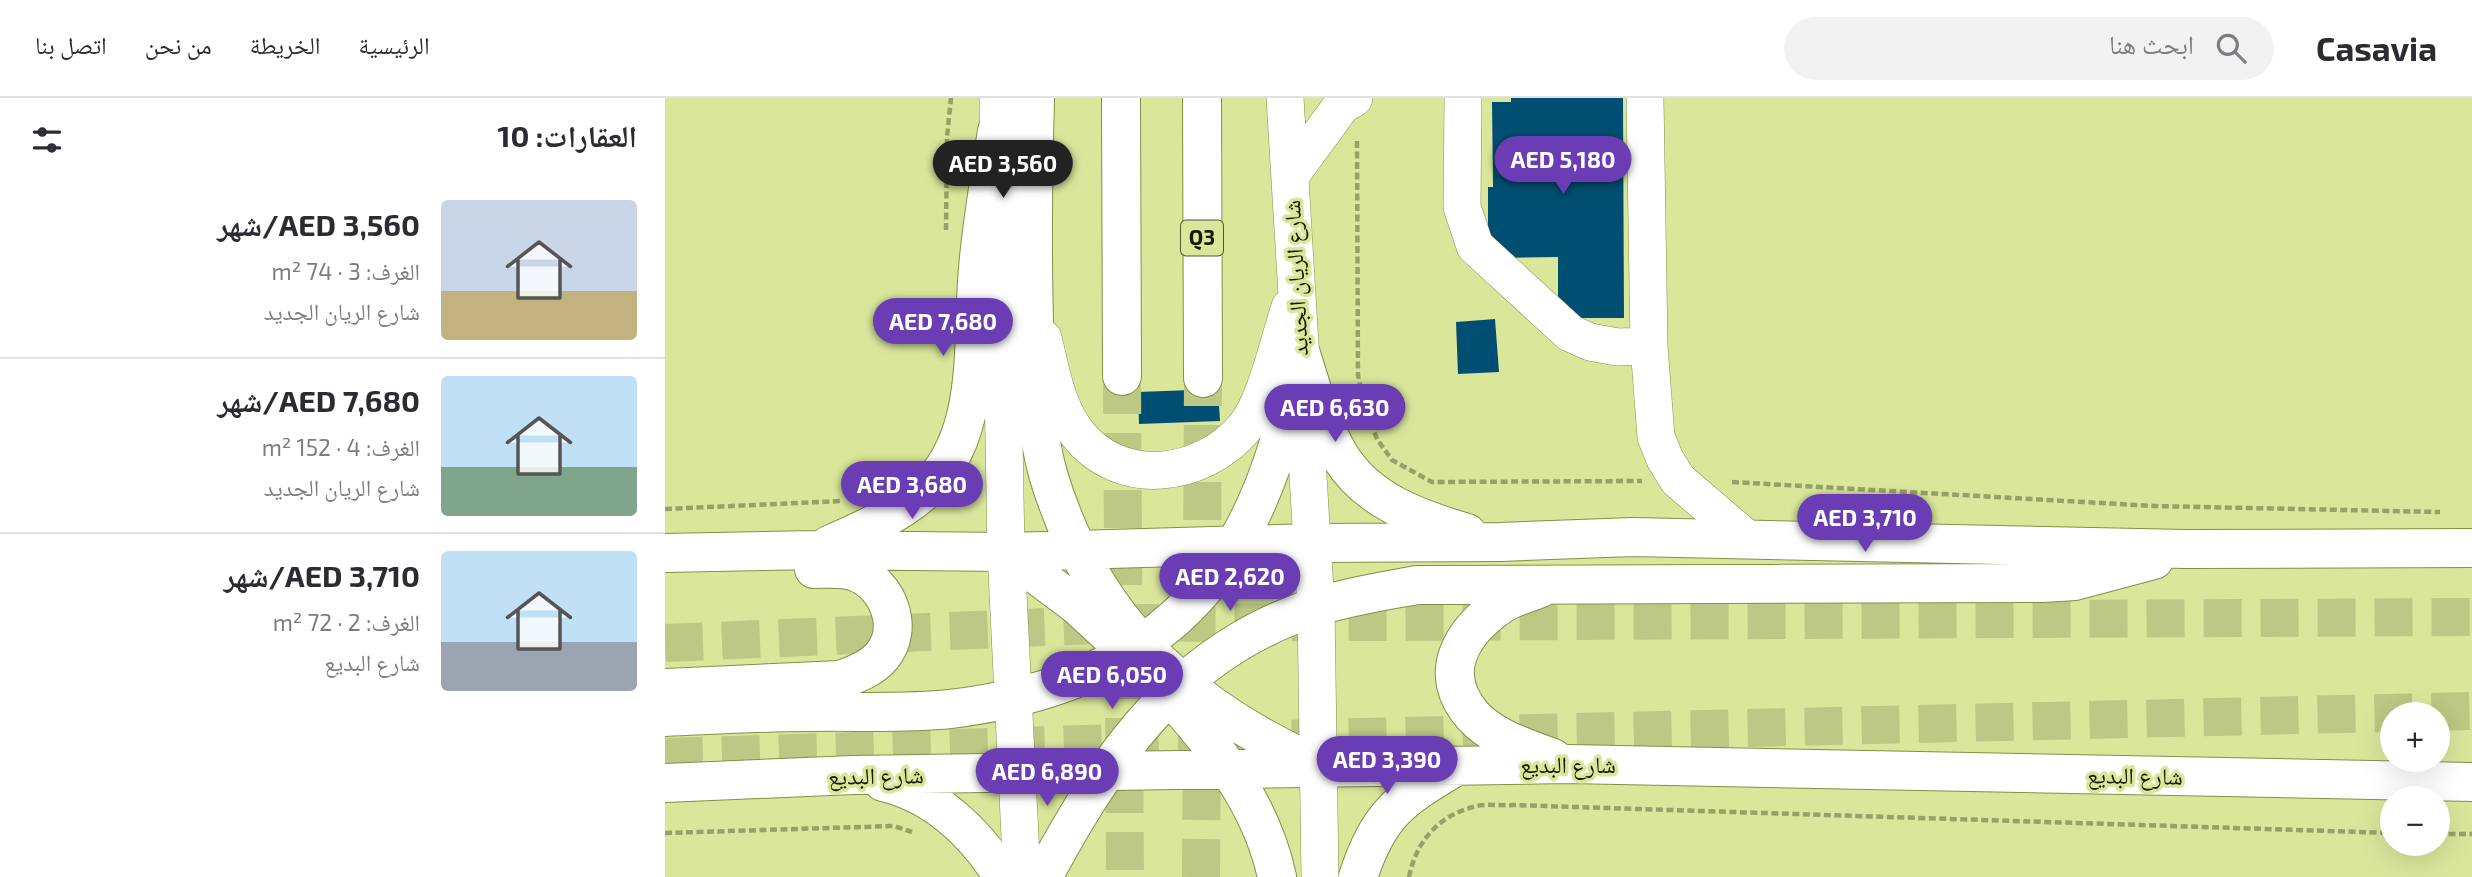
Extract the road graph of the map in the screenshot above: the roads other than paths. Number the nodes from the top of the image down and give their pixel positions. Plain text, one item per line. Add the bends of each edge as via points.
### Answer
1 (1035, 98) edge
2 (1121, 98) edge
3 (1202, 98) edge
4 (1285, 98) edge
5 (1463, 98) edge
6 (1645, 98) edge
7 (1356, 113) edge
8 (997, 114) edge
9 (1290, 176) junction
10 (1296, 285) junction
11 (1033, 303) junction
12 (1649, 346) junction
13 (1299, 349) junction
14 (1122, 376) tunnel mouth
15 (1203, 378) tunnel mouth
16 (1747, 539) junction
17 (1500, 542) junction
18 (1312, 543) junction
19 (1235, 547) junction
20 (2472, 548) edge
21 (2186, 549) junction
22 (818, 550) junction
23 (1076, 550) junction
24 (1006, 552) junction
25 (665, 553) edge
26 (665, 570) edge
27 (1550, 585) junction
28 (1316, 607) junction
29 (1136, 649) junction
30 (665, 688) edge
31 (1175, 689) junction
32 (1013, 699) junction
33 (665, 717) edge
34 (1569, 764) junction
35 (1319, 766) junction
36 (1229, 767) junction
37 (1455, 767) junction
38 (1105, 770) junction
39 (1018, 774) junction
40 (853, 775) junction
41 (2472, 782) edge
42 (665, 783) edge
43 (1003, 877) edge
44 (1022, 877) edge
45 (1043, 877) edge
46 (1277, 877) edge
47 (1320, 877) edge
48 (1359, 877) edge

1 - 11 main road
2 - 14 main road
3 - 15 main road, Q3
4 - 9 street, شارع الريان الجديد
5 - 12 street via 1462,207 1475,246 1570,333 1590,342
6 - 12 street
7 - 9 street via 1342,105
8 - 22 main road via 963,434 922,494 873,525
8 - 24 street
9 - 10 street, شارع الريان الجديد
10 - 11 street via 1261,396 1247,425 1224,449 1196,465 1164,471 1132,468 1103,456 1077,435 1060,407
10 - 13 street, شارع الريان الجديد
11 - 23 main road via 1035,403 1048,472
12 - 16 street via 1656,437 1665,459 1678,480
13 - 17 main road via 1325,428 1341,458 1379,498 1428,522
13 - 18 street, شارع الريان الجديد
13 - 19 main road via 1275,457
16 - 17 main road
16 - 21 main road
17 - 18 main road
18 - 19 main road
18 - 28 street, شارع الريان الجديد
19 - 23 main road
19 - 29 main road via 1193,600
20 - 21 main road
21 - 27 main road via 2110,573 2042,583
22 - 24 main road
22 - 25 main road
23 - 24 main road
23 - 29 main road
24 - 29 main road
24 - 32 street
26 - 30 main road via 856,572 877,585 891,606 893,631 883,654 865,671 840,680
27 - 28 main road via 1417,585
27 - 34 main road via 1503,603 1469,631 1456,656 1456,680 1473,716 1491,730
28 - 31 main road via 1257,632
28 - 35 street, شارع الريان الجديد
29 - 31 main road
29 - 32 main road via 1078,679
31 - 35 main road
31 - 36 main road
31 - 38 main road via 1132,733
32 - 33 main road via 948,709
32 - 39 street
34 - 37 main road, شارع البديع
34 - 41 main road, شارع البديع
35 - 36 main road, شارع البديع
35 - 37 main road, شارع البديع
35 - 47 street, شارع الريان الجديد
36 - 38 main road, شارع البديع
36 - 46 main road via 1264,835
37 - 48 main road via 1412,793 1387,816 1369,844
38 - 39 main road, شارع البديع
38 - 45 main road
39 - 40 main road, شارع البديع
39 - 44 street
40 - 42 main road, شارع البديع
40 - 43 main road via 899,786 942,808 977,839

